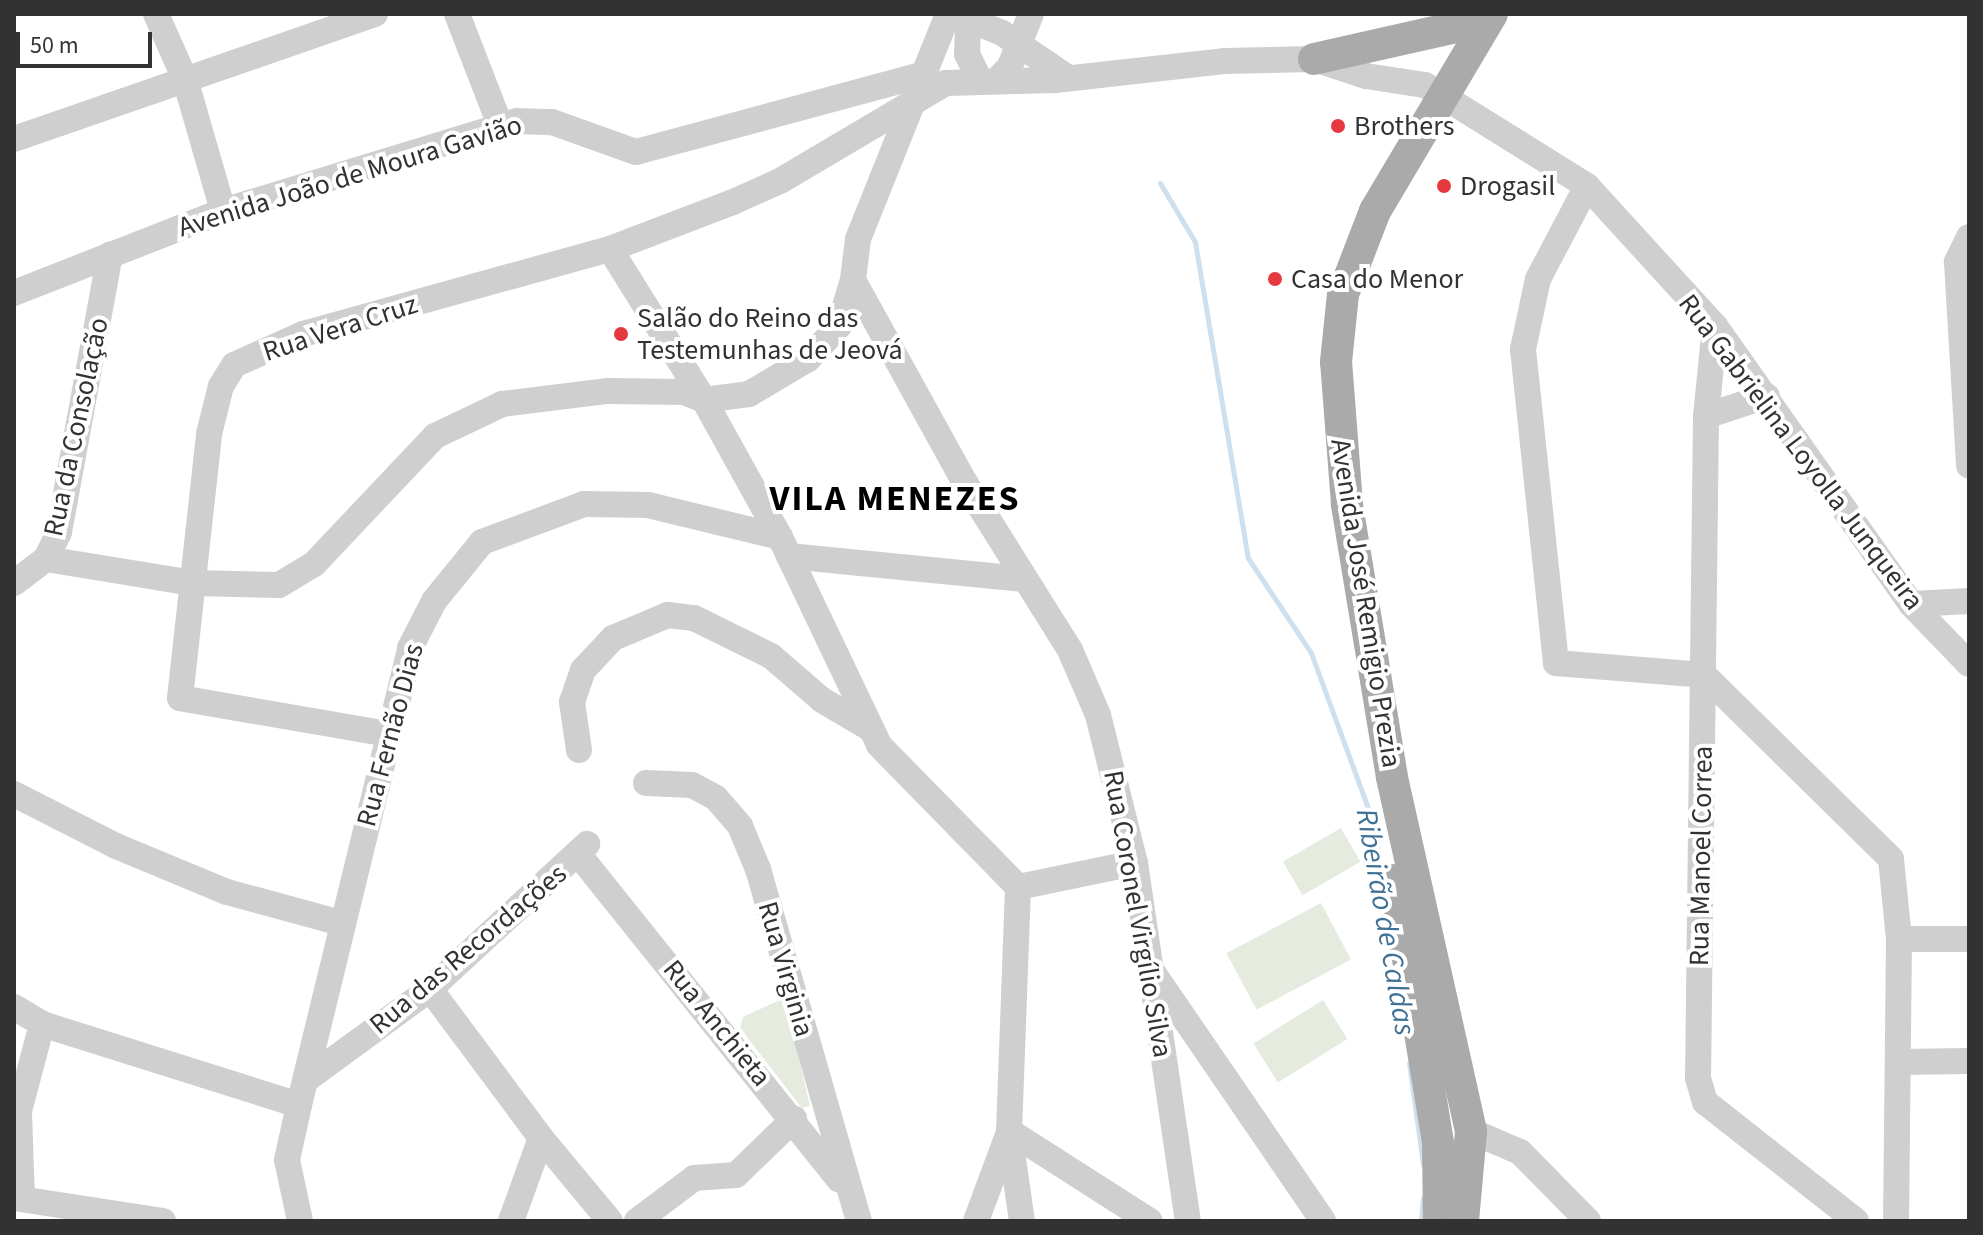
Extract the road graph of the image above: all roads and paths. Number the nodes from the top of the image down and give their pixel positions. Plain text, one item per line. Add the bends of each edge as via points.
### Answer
1 (156, 14) edge
2 (375, 14) edge
3 (457, 14) edge
4 (1031, 14) edge
5 (1492, 14) edge
6 (969, 19) edge
7 (1465, 20) edge
8 (1019, 44) junction
9 (1314, 59) junction
10 (924, 69) junction
11 (1064, 75) junction
12 (989, 78) junction
13 (185, 79) junction
14 (1434, 90) junction
15 (910, 105) junction
16 (500, 125) junction
17 (14, 139) edge
18 (1587, 186) junction
19 (223, 211) junction
20 (1969, 237) edge
21 (610, 249) junction
22 (110, 255) junction
23 (1963, 262) edge
24 (853, 280) junction
25 (14, 293) edge
26 (1715, 326) junction
27 (1767, 396) junction
28 (704, 400) junction
29 (1706, 416) junction
30 (1969, 459) edge
31 (1969, 466) edge
32 (784, 546) junction
33 (46, 559) junction
34 (1024, 579) junction
35 (14, 583) edge
36 (192, 583) junction
37 (1969, 601) edge
38 (1911, 604) junction
39 (1969, 664) edge
40 (1704, 675) junction
41 (871, 729) junction
42 (388, 734) junction
43 (579, 750) dead end
44 (646, 783) dead end
45 (14, 794) edge
46 (583, 849) joint
47 (1135, 863) junction
48 (1018, 887) junction
49 (341, 923) junction
50 (1899, 939) junction
51 (1969, 939) edge
52 (1154, 974) junction
53 (430, 989) junction
54 (14, 1007) edge
55 (42, 1024) junction
56 (1195, 1027) junction
57 (1161, 1038) junction
58 (1969, 1061) edge
59 (1899, 1062) junction
60 (307, 1079) junction
61 (299, 1105) junction
62 (794, 1119) junction
63 (1009, 1131) junction
64 (1471, 1131) junction
65 (541, 1138) junction
66 (850, 1195) junction
67 (18, 1199) edge
68 (147, 1220) edge
69 (163, 1221) edge
70 (300, 1221) edge
71 (511, 1221) edge
72 (610, 1221) edge
73 (637, 1221) edge
74 (859, 1221) edge
75 (976, 1221) edge
76 (1022, 1221) edge
77 (1150, 1221) edge
78 (1188, 1221) edge
79 (1323, 1221) edge
80 (1439, 1221) edge
81 (1463, 1221) edge
82 (1588, 1221) edge
83 (1856, 1221) edge
84 (1896, 1221) edge

1 - 13 street
2 - 13 street
3 - 16 street
4 - 8 street
5 - 14 main road, Avenida José Remigio Prezia
6 - 8 street
6 - 10 street
6 - 12 street via 967,54
7 - 9 main road
7 - 14 main road, Avenida José Remigio Prezia
8 - 11 street
8 - 12 street
9 - 11 street, Rua Vera Cruz
9 - 14 street
10 - 15 street
10 - 16 street, Avenida João de Moura Gavião via 636,152 552,122 531,119
11 - 12 street, Rua Vera Cruz via 1013,83
12 - 15 street, Rua Vera Cruz via 939,86
13 - 17 street
13 - 19 street
14 - 18 street, Rua Gabrielina Loyolla Junqueira
14 - 64 main road, Avenida José Remigio Prezia via 1358,249 1343,294 1336,362 1347,504 1392,777
14 - 80 main road, Avenida José Remigio Prezia via 1359,210 1328,290 1328,457 1438,1144
15 - 21 street, Rua Vera Cruz via 780,181
15 - 24 street via 858,239
16 - 19 street, Avenida João de Moura Gavião
18 - 26 street, Rua Gabrielina Loyolla Junqueira
18 - 40 street via 1538,279 1523,349 1556,663
19 - 22 street, Avenida João de Moura Gavião
20 - 23 street
21 - 28 street
21 - 36 street, Rua Vera Cruz via 303,334 234,365 221,386 209,434
22 - 25 street, Avenida João de Moura Gavião
22 - 33 street, Rua da Consolação via 59,532
23 - 30 street
24 - 28 street via 839,326 808,359 749,394
24 - 34 street, Rua Coronel Virgílio Silva via 870,318
26 - 27 street, Rua Gabrielina Loyolla Junqueira
26 - 29 street, Rua Manoel Correa
27 - 29 street
27 - 38 street, Rua Gabrielina Loyolla Junqueira
28 - 32 street
28 - 36 street via 684,392 608,391 502,404 435,436 314,564 279,585
29 - 40 street, Rua Manoel Correa
30 - 31 street
32 - 34 street, Rua Fernão Dias
32 - 41 street
32 - 42 street, Rua Fernão Dias via 616,501 556,512 482,542 434,601 410,648
33 - 35 street, Rua da Consolação
33 - 36 street
34 - 47 street, Rua Coronel Virgílio Silva via 1070,650 1094,705
36 - 42 street, Rua Vera Cruz via 180,698
37 - 38 street
38 - 39 street, Rua Gabrielina Loyolla Junqueira
40 - 50 street via 1891,859
40 - 83 street, Rua Manoel Correa via 1698,1078 1705,1102
41 - 43 street via 822,700 771,656 694,618 668,615 613,638 583,670 572,702
41 - 48 street via 879,745
42 - 49 street, Rua Fernão Dias
44 - 66 street, Rua Virginia via 692,785 716,798 740,826 758,869
45 - 49 street via 116,846 227,892
46 - 53 street, Rua das Recordações
46 - 62 street, Rua Anchieta
47 - 48 street
47 - 52 street, Rua Coronel Virgílio Silva
48 - 63 street
49 - 60 street, Rua Fernão Dias
50 - 51 street
50 - 59 street
52 - 56 street
52 - 57 street, Rua Coronel Virgílio Silva
53 - 60 street, Rua das Recordações
53 - 65 street
54 - 55 street
55 - 61 street
55 - 67 street via 19,1111
56 - 57 street
56 - 79 street
57 - 78 street, Rua Coronel Virgílio Silva
58 - 59 street
59 - 84 street
60 - 61 street, Rua Fernão Dias
61 - 70 street, Rua Fernão Dias via 287,1160
62 - 66 street, Rua Anchieta
62 - 73 street via 736,1175 694,1178
63 - 75 street
63 - 76 street
63 - 77 street
64 - 81 main road, Avenida José Remigio Prezia
64 - 82 street via 1520,1152
65 - 71 street
65 - 72 street
66 - 74 street, Rua Virginia
67 - 68 street
68 - 69 street

